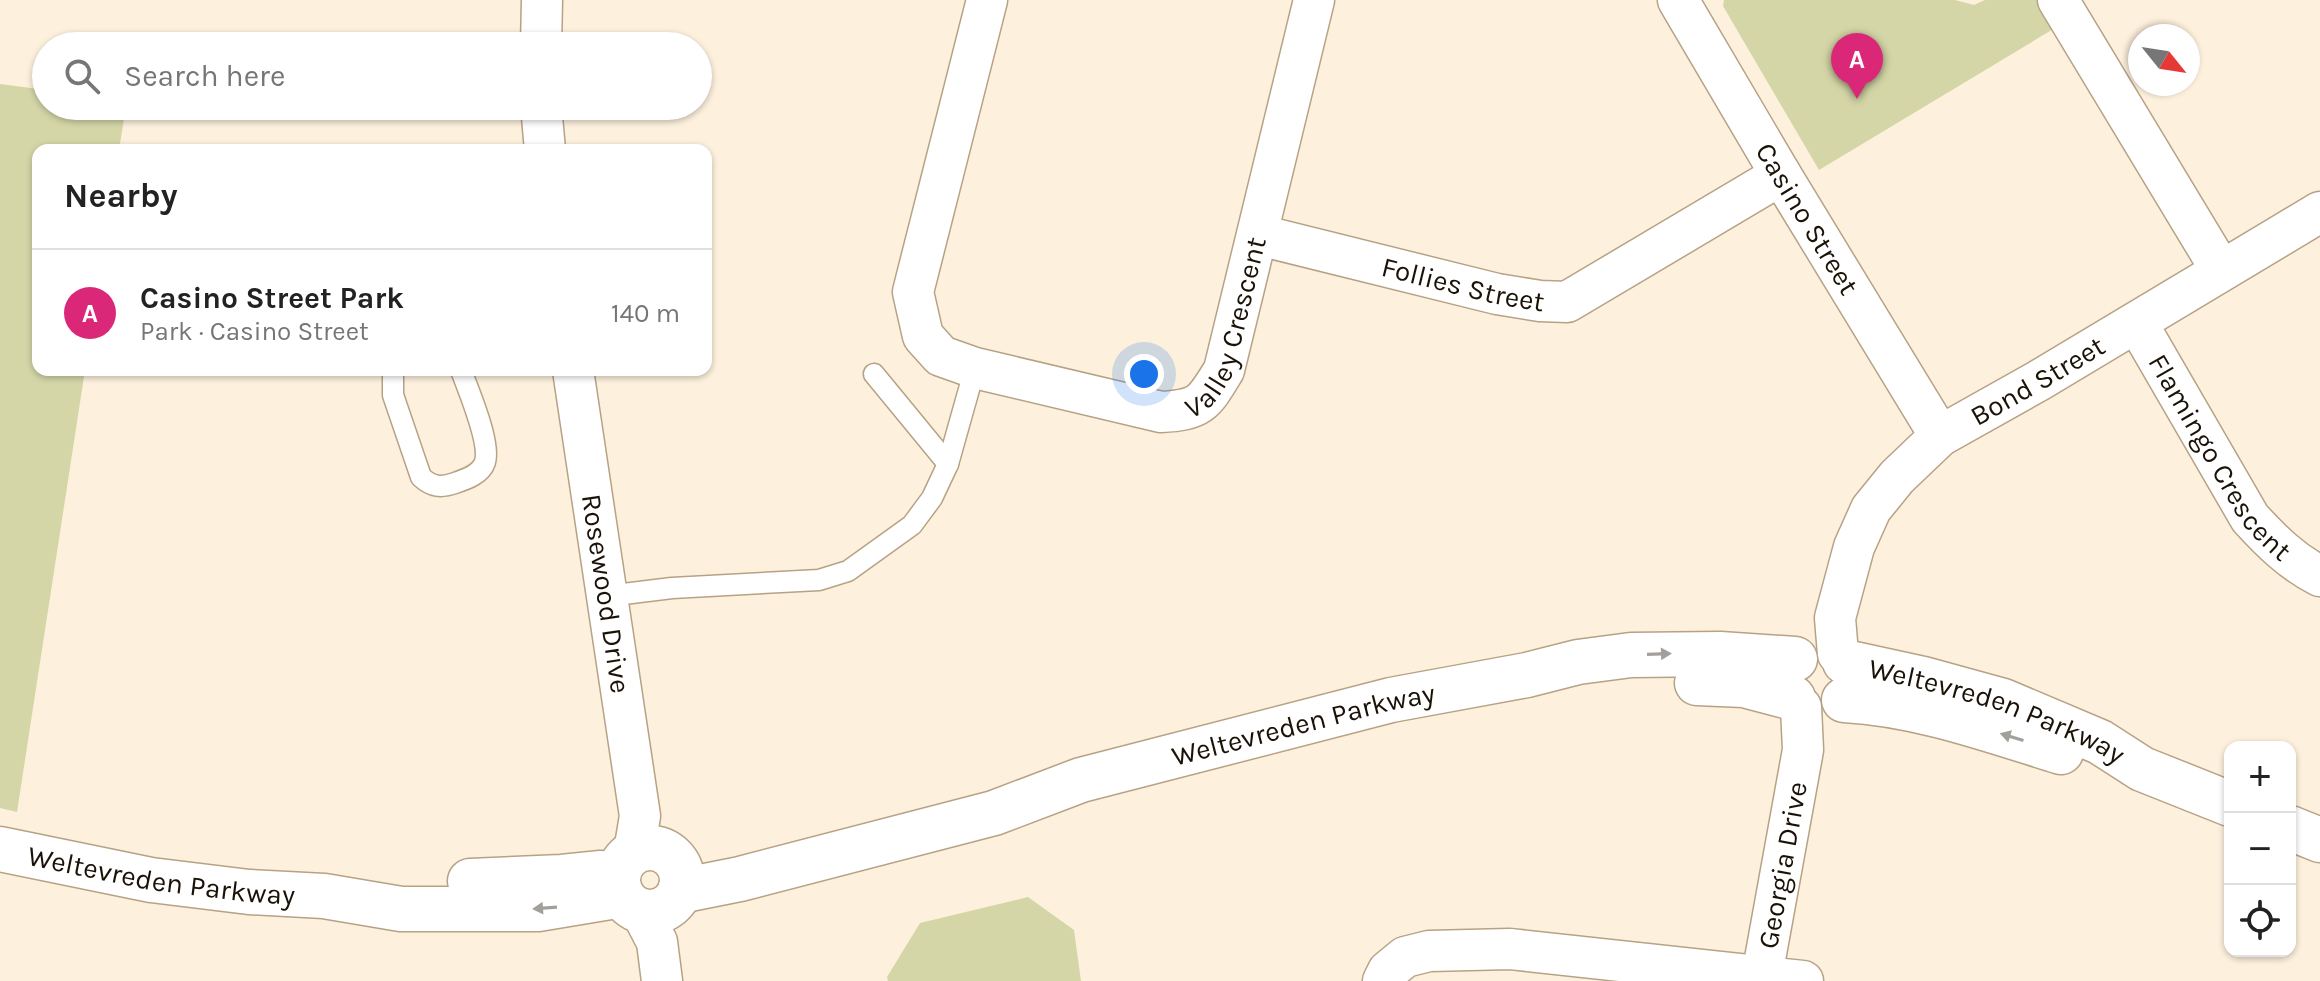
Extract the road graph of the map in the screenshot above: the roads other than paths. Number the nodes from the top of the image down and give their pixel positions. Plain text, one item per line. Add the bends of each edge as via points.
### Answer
1 (542, 0) edge
2 (987, 0) edge
3 (1314, 0) edge
4 (1678, 0) edge
5 (2058, 0) edge
6 (541, 32) edge
7 (542, 120) edge
8 (544, 144) edge
9 (1781, 175) junction
10 (2320, 212) edge
11 (1259, 235) junction
12 (2221, 270) junction
13 (2137, 323) junction
14 (975, 368) junction
15 (874, 374) dead end
16 (393, 376) edge
17 (463, 376) edge
18 (574, 376) edge
19 (1940, 436) junction
20 (948, 464) junction
21 (2320, 576) edge
22 (607, 596) junction
23 (1821, 673) junction
24 (2224, 802) edge
25 (2296, 830) edge
26 (2320, 840) edge
27 (0, 849) edge
28 (650, 879) junction
29 (1761, 978) edge
30 (662, 981) edge
31 (1383, 981) edge
32 (1803, 981) edge

1 - 6 street
2 - 14 street, Valley Crescent via 913,292 923,336 941,356
3 - 11 street, Valley Crescent
4 - 9 street, Casino Street
5 - 12 street
7 - 8 street
9 - 11 street, Follies Street via 1567,302 1497,294
9 - 19 street, Casino Street
10 - 12 street, Bond Street
11 - 14 street, Valley Crescent via 1224,370 1209,396 1188,411 1161,412
12 - 13 street, Bond Street
13 - 19 street, Bond Street
13 - 21 street, Flamingo Crescent via 2250,518 2273,543
14 - 20 lane
15 - 20 lane
16 - 17 lane via 393,395 421,477 439,487 473,476 486,461
18 - 22 street, Rosewood Drive
19 - 23 street, Bond Street via 1871,509 1854,547
20 - 22 lane via 912,525 848,571 819,580
22 - 28 street, Rosewood Drive
23 - 24 street, Weltevreden Parkway via 1923,679 2003,701 2100,742 2142,769
23 - 28 street, Weltevreden Parkway via 1720,654 1631,655 1578,662 1391,700 1081,780 988,793
23 - 29 street, Georgia Drive
25 - 26 street
27 - 28 street, Weltevreden Parkway via 151,880 324,896 401,909 538,909
28 - 30 street, Rosewood Drive
29 - 31 street via 1510,949 1429,951 1405,957
29 - 32 street

